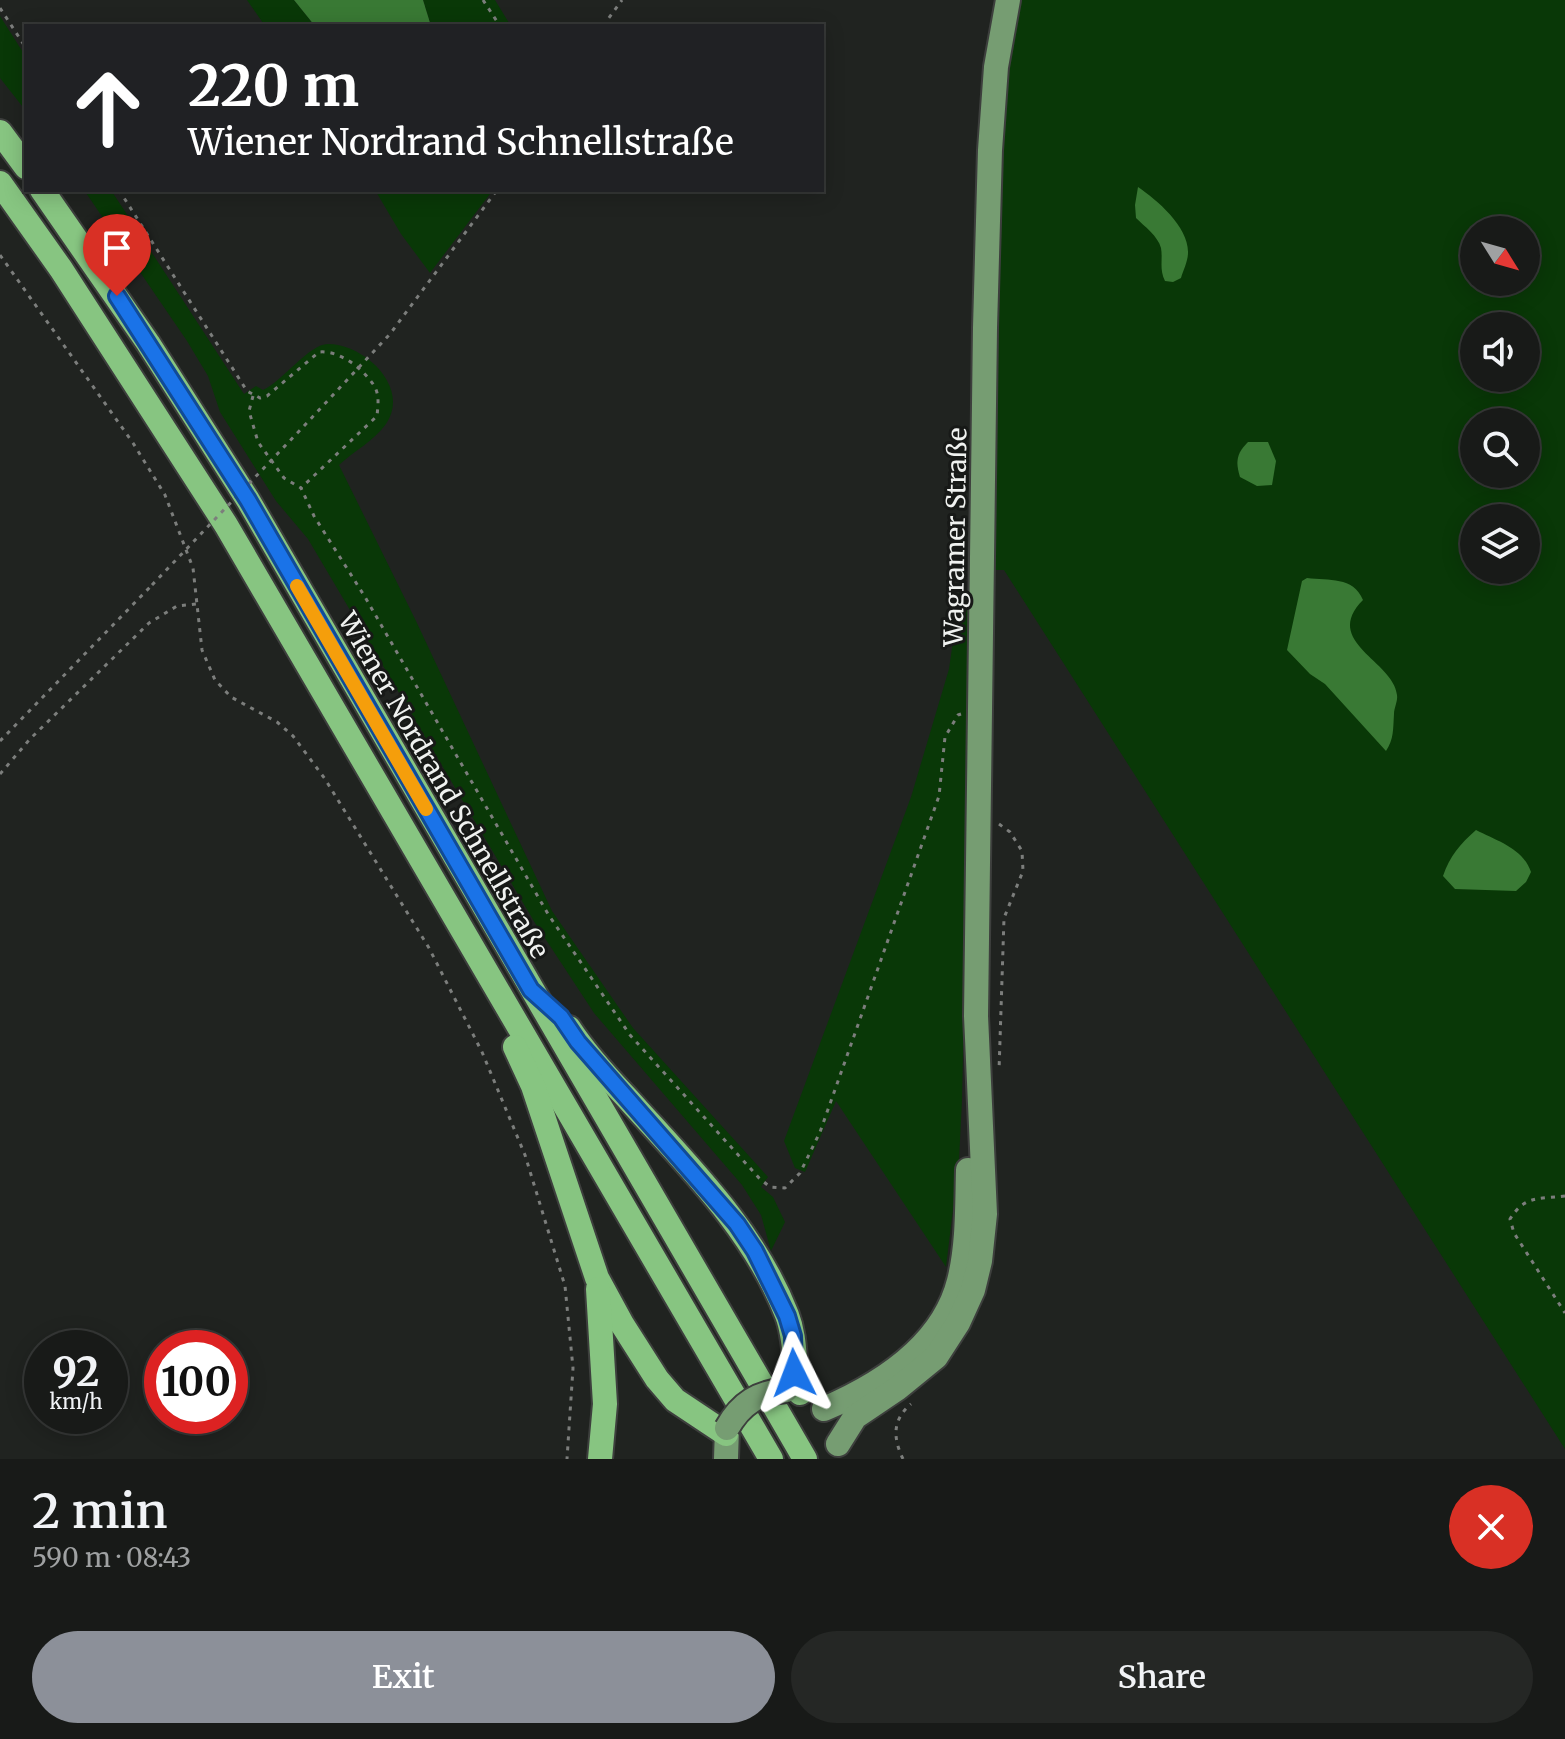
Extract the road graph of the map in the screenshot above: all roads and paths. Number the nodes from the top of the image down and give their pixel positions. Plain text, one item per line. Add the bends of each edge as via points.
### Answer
1 (483, 0) edge
2 (622, 0) edge
3 (1008, 0) edge
4 (0, 8) edge
5 (499, 24) edge
6 (604, 24) edge
7 (24, 45) edge
8 (0, 132) edge
9 (24, 164) edge
10 (0, 183) edge
11 (43, 192) edge
12 (120, 192) edge
13 (496, 192) edge
14 (0, 255) edge
15 (358, 370) junction
16 (253, 396) junction
17 (301, 488) junction
18 (196, 604) junction
19 (981, 710) junction
20 (0, 741) edge
21 (0, 774) edge
22 (531, 990) junction
23 (509, 1009) junction
24 (1565, 1196) edge
25 (597, 1278) junction
26 (1565, 1313) edge
27 (893, 1381) junction
28 (793, 1392) junction
29 (824, 1409) junction
30 (725, 1446) edge
31 (837, 1451) edge
32 (567, 1459) edge
33 (600, 1459) edge
34 (771, 1459) edge
35 (805, 1459) edge

1 - 5 path
2 - 6 path
3 - 19 main road, Wagramer Straße via 990,150
4 - 7 path
8 - 9 highway
10 - 23 highway via 226,525
11 - 22 highway, Wiener Nordrand Schnellstraße via 248,500
12 - 16 path
13 - 15 path via 435,277
14 - 18 path via 165,495 193,568
15 - 16 path via 338,355 319,352 267,396
15 - 17 path via 374,385 377,416
15 - 20 path, bridge
16 - 17 path via 249,411 258,442 284,478
17 - 19 path via 548,914 630,1035 770,1187 785,1188 800,1173 820,1132 939,796 945,737 958,715
18 - 21 path via 177,606 149,623
18 - 32 path via 202,650 215,680 231,697 293,736 325,779 429,948 482,1052 525,1155 565,1286 573,1368
19 - 27 main road, Wagramer Straße via 977,1076 985,1214 980,1261 958,1323 936,1357
22 - 28 highway via 561,1017 755,1251 793,1336
22 - 35 highway, Wiener Nordrand Schnellstraße
23 - 25 highway via 512,1041 533,1086
23 - 34 highway
24 - 26 path via 1527,1200 1510,1219
25 - 30 highway via 657,1379
25 - 33 highway via 605,1391
27 - 29 main road
27 - 31 main road via 855,1417
28 - 29 main road
28 - 30 main road, bridge via 766,1392 749,1400 735,1414
29 - 31 main road

